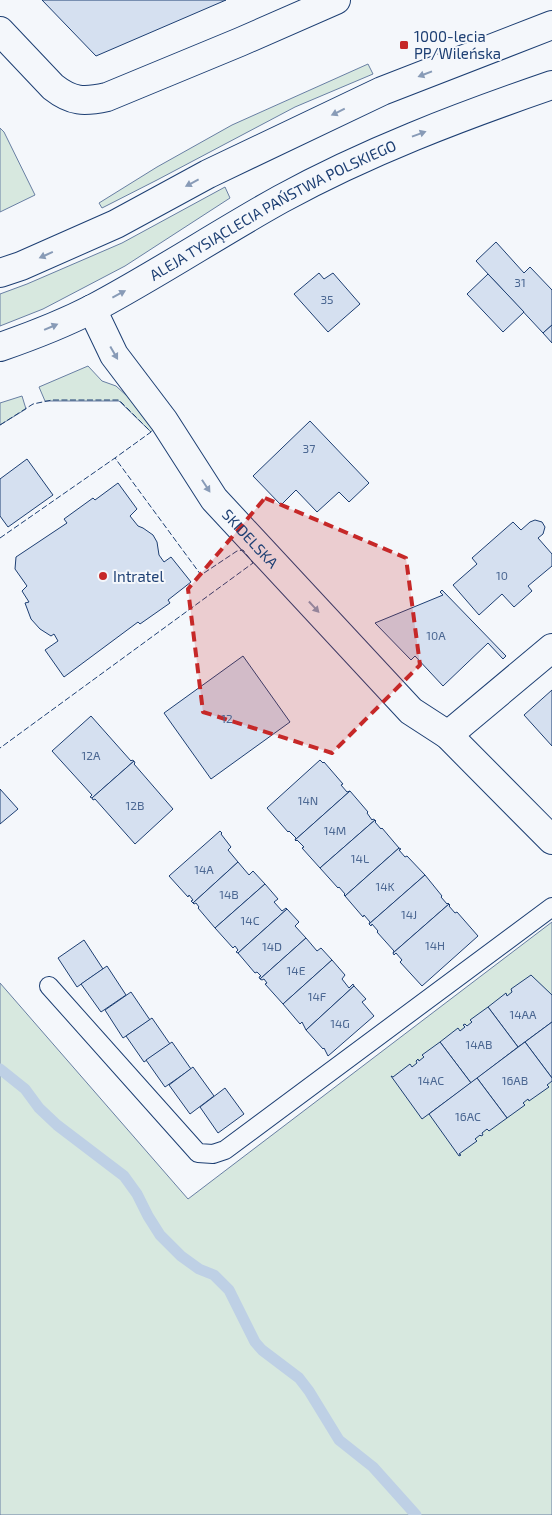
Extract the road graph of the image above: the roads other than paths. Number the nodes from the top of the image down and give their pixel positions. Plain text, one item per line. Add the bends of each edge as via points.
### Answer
1 (336, 0) edge
2 (552, 25) edge
3 (0, 31) edge
4 (552, 86) edge
5 (0, 273) edge
6 (92, 309) junction
7 (0, 346) edge
8 (552, 648) edge
9 (448, 735) junction
10 (552, 840) edge
11 (552, 907) edge
12 (49, 986) dead end

1 - 3 street via 107,97 90,101 76,100 53,87
2 -> 5 street via 382,91 208,174 116,224
6 -> 4 street, ALEJA TYSIĄCLECIA PAŃSTWA POLSKIEGO via 327,175 405,139
7 -> 6 street, ALEJA TYSIĄCLECIA PAŃSTWA POLSKIEGO
6 -> 9 street, SKIDELSKA via 114,355 164,421 214,499 411,711
8 - 9 street
9 - 10 street, SKIDELSKA
11 - 12 lane via 225,1150 213,1154 198,1153

